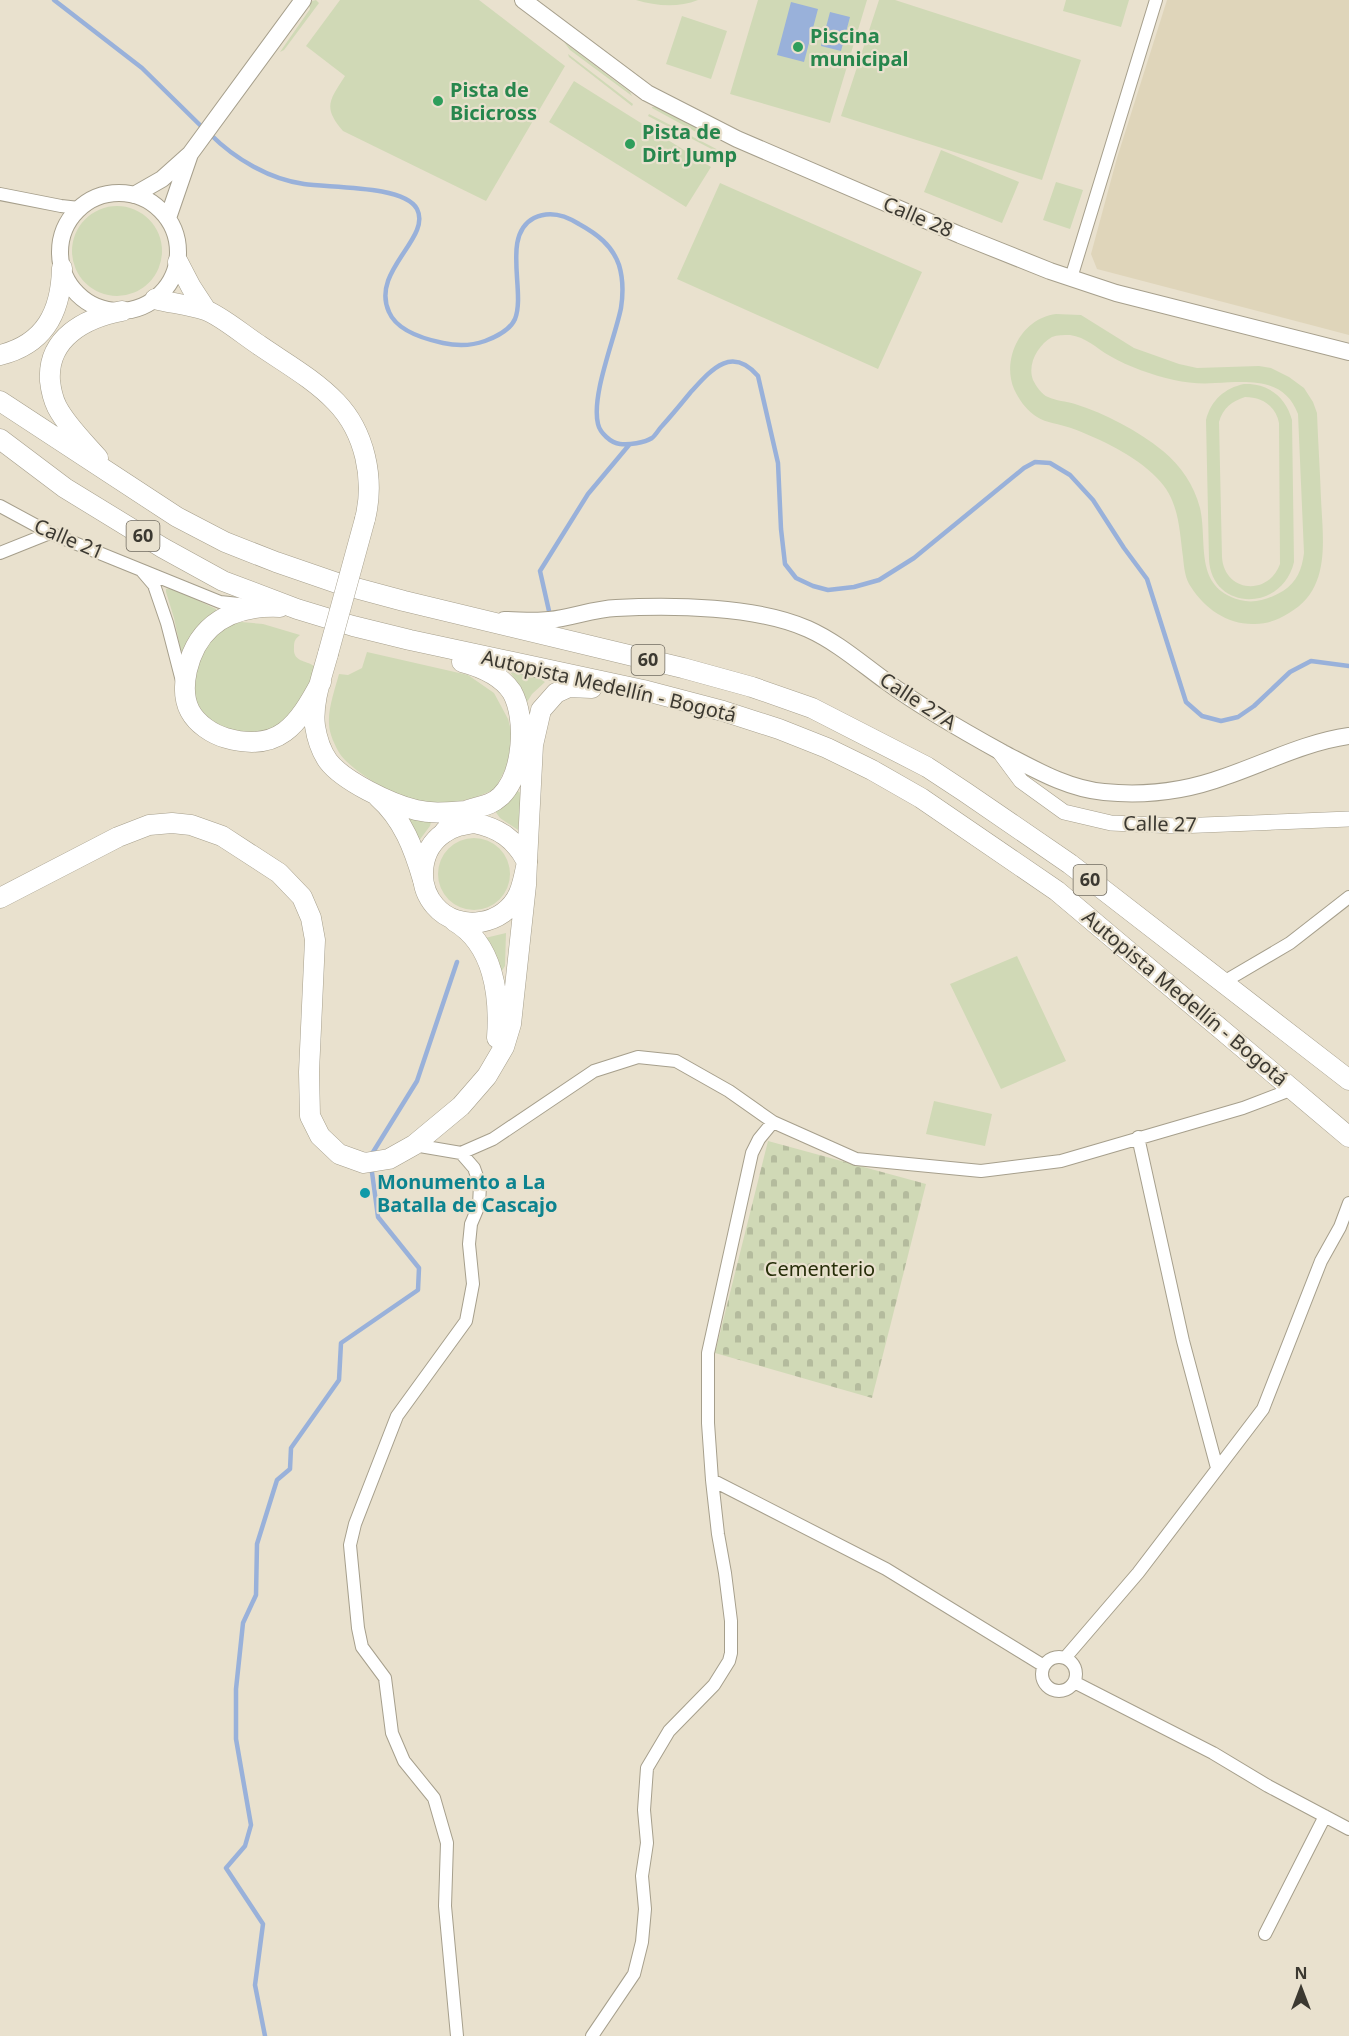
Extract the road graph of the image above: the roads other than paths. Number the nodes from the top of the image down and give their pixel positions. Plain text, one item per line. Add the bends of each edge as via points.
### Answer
1 (303, 0) edge
2 (523, 0) edge
3 (1156, 0) edge
4 (194, 147) junction
5 (0, 194) edge
6 (134, 195) junction
7 (79, 208) junction
8 (168, 218) junction
9 (178, 262) junction
10 (62, 268) junction
11 (1071, 278) junction
12 (155, 299) junction
13 (206, 310) junction
14 (122, 311) junction
15 (1349, 352) edge
16 (0, 355) edge
17 (0, 401) edge
18 (0, 439) edge
19 (114, 476) junction
20 (0, 506) edge
21 (50, 533) junction
22 (0, 553) edge
23 (140, 568) junction
24 (259, 606) junction
25 (297, 609) junction
26 (481, 620) junction
27 (411, 640) junction
28 (321, 682) junction
29 (184, 687) junction
30 (643, 690) junction
31 (1349, 736) edge
32 (998, 750) junction
33 (369, 790) junction
34 (1349, 819) edge
35 (456, 820) junction
36 (527, 862) junction
37 (423, 880) junction
38 (1349, 897) edge
39 (0, 898) edge
40 (447, 916) junction
41 (1222, 982) junction
42 (487, 1076) junction
43 (1349, 1080) edge
44 (1293, 1089) junction
45 (773, 1122) junction
46 (1347, 1134) edge
47 (1138, 1137) junction
48 (414, 1146) junction
49 (461, 1153) junction
50 (1349, 1203) edge
51 (1345, 1224) edge
52 (1217, 1468) junction
53 (712, 1480) junction
54 (1065, 1658) junction
55 (1044, 1666) junction
56 (1074, 1682) junction
57 (1325, 1816) junction
58 (1349, 1829) edge
59 (1265, 1935) dead end
60 (454, 2034) edge
61 (592, 2036) edge

1 - 4 main road
2 - 11 main road, Calle 28 via 647,93 728,134 960,235
3 - 11 street
4 - 6 main road via 162,179
4 - 8 main road
5 - 7 street
6 - 7 main road via 96,197
6 - 8 main road via 153,204
7 - 10 main road via 62,235
8 - 9 main road via 177,239
9 - 12 main road via 166,289
9 - 13 main road
10 - 14 main road via 77,294 90,304
10 - 16 main road via 62,289 49,323 22,348
11 - 15 main road, Calle 28 via 1134,298
12 - 13 main road
12 - 14 main road via 140,308
13 - 28 main road, bridge via 311,380 338,403 357,432 366,460 369,504
14 - 19 main road via 74,329 54,354 50,375 52,396 64,417
17 - 19 main road, Autopista Medellín - Bogotá / 60
18 - 25 main road, Autopista Medellín - Bogotá / 60 via 65,488 163,548 223,581
19 - 26 main road, Autopista Medellín - Bogotá / 60 via 177,517 225,542 337,583
20 - 21 street, Calle 21
21 - 22 street
21 - 23 street, Calle 21
23 - 24 street, Calle 21 via 220,602
23 - 29 street via 154,585
24 - 25 main road
24 - 29 main road via 232,614 207,629 191,654
25 - 27 main road, Autopista Medellín - Bogotá / 60
26 - 32 main road, Calle 27A via 550,620 625,608 703,609 766,617 824,637 933,714
26 - 41 main road, Autopista Medellín - Bogotá / 60 via 683,668 812,708 927,767 965,792 1070,864
27 - 30 main road, Autopista Medellín - Bogotá / 60
27 - 35 main road via 440,656 480,667 499,678 512,692 519,711 518,762 510,785 487,806
28 - 29 main road via 298,722 265,742 253,743 207,730 190,712
28 - 33 main road via 315,725 320,745 329,762
30 - 36 main road via 626,694 569,687 546,702 537,721 533,745
30 - 44 main road, Autopista Medellín - Bogotá / 60 via 779,729 827,748 921,798 1057,891
31 - 32 main road, Calle 27A via 1312,744 1221,778 1152,793 1100,792 1064,782
32 - 34 street, Calle 27 via 1021,781 1064,812 1111,823 1177,826
33 - 35 main road via 415,810
33 - 37 main road via 404,830
35 - 36 main road via 490,826 504,834
35 - 37 main road via 427,853
36 - 40 main road via 519,894 495,918 471,923
36 - 42 main road via 511,1024 504,1047
37 - 40 main road via 427,894
38 - 41 street via 1290,943
39 - 48 main road via 118,837 150,825 192,825 222,836 279,873 302,897 311,918 315,940 310,1116 320,1136 339,1154 372,1162
40 - 42 main road via 467,928 489,964 499,1014
41 - 43 main road, Autopista Medellín - Bogotá / 60
42 - 48 main road via 461,1106
44 - 46 main road, Autopista Medellín - Bogotá / 60
44 - 47 street via 1243,1108
45 - 47 street via 856,1159 981,1171 1061,1161
45 - 49 street via 676,1061 638,1057 594,1071 493,1139
45 - 53 street via 752,1153 708,1353
47 - 52 street via 1183,1341
48 - 49 street
49 - 60 street via 474,1168 480,1185 479,1204 471,1224 473,1284 466,1321 397,1416 350,1545 362,1647 385,1678 392,1733 404,1761 434,1798 447,1843 445,1906
50 - 51 street
51 - 52 street via 1321,1261 1263,1409
52 - 54 street via 1138,1573
53 - 55 street via 886,1569
53 - 61 street via 731,1622 731,1653 714,1685 669,1731 647,1768 642,1942 634,1974
54 - 55 street via 1053,1658
54 - 56 street via 1074,1665
55 - 56 street via 1042,1677 1048,1687 1065,1690
56 - 57 street
57 - 58 street
57 - 59 street

